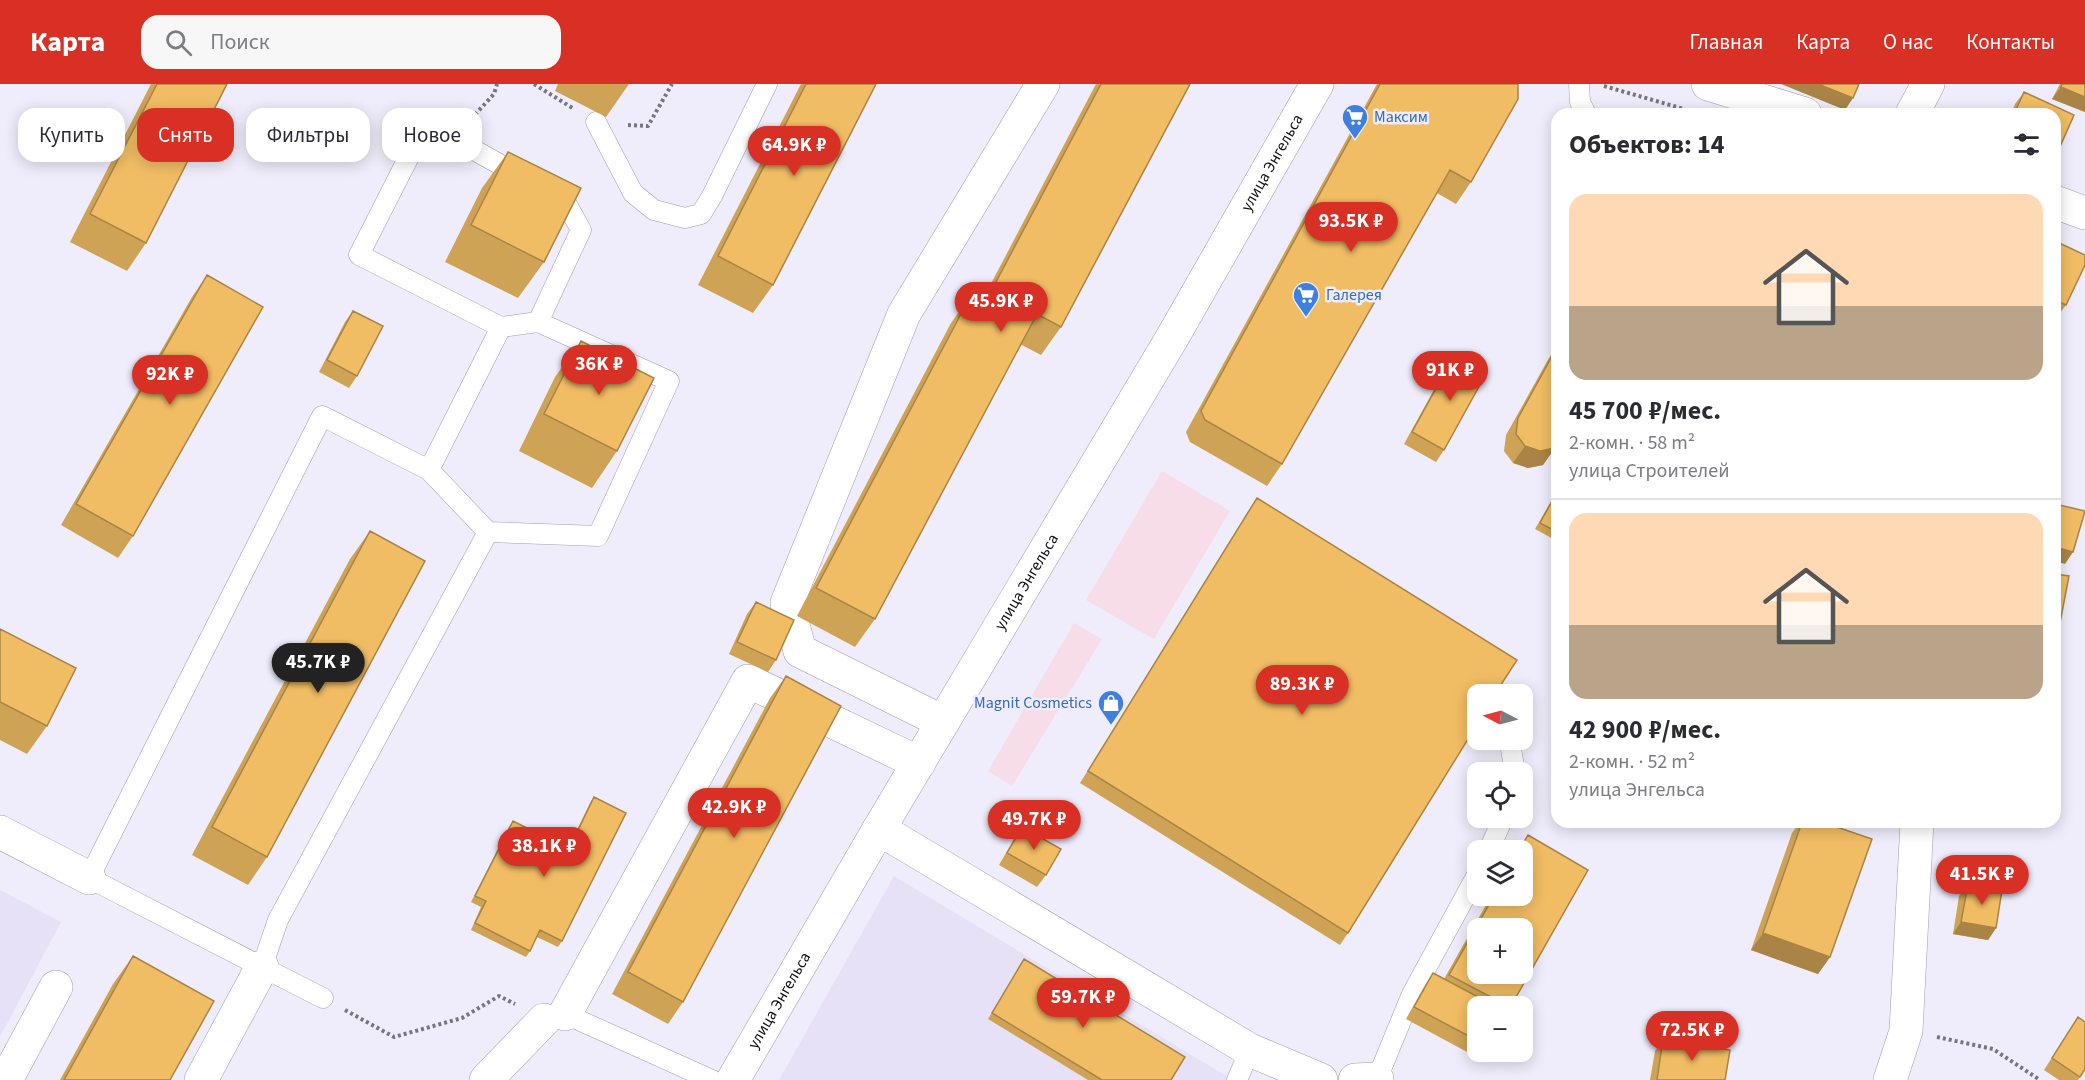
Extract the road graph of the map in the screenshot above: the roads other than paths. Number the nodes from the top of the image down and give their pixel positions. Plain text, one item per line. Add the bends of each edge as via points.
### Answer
1 (767, 84) edge
2 (1043, 84) edge
3 (1317, 84) edge
4 (1579, 84) edge
5 (1708, 84) edge
6 (1928, 84) edge
7 (1583, 108) edge
8 (1786, 108) edge
9 (1915, 108) edge
10 (596, 122) dead end
11 (2061, 204) edge
12 (2085, 213) edge
13 (538, 321) junction
14 (501, 327) junction
15 (429, 470) junction
16 (488, 532) junction
17 (943, 722) junction
18 (919, 763) junction
19 (1917, 828) edge
20 (879, 829) junction
21 (0, 832) edge
22 (89, 878) junction
23 (1467, 893) edge
24 (262, 967) junction
25 (57, 987) dead end
26 (323, 998) road end
27 (554, 1017) junction
28 (1250, 1050) junction
29 (1366, 1079) edge
30 (6, 1080) edge
31 (201, 1080) edge
32 (486, 1080) edge
33 (712, 1080) edge
34 (733, 1080) edge
35 (1237, 1080) edge
36 (1321, 1080) edge
37 (1890, 1080) edge

1 - 10 lane via 701,214 685,218 654,210 633,193
2 - 17 street via 904,314 787,603 800,651
3 - 17 street, улица Энгельса via 1173,338
4 - 7 lane
5 - 8 street
6 - 9 street
11 - 12 street
13 - 14 lane
13 - 14 lane via 580,230 565,201 467,146 423,129 359,255
13 - 16 lane via 669,381 598,536
14 - 15 lane
15 - 16 lane
15 - 22 lane via 322,416
16 - 24 lane via 278,920
17 - 18 street, улица Энгельса
18 - 20 street, улица Энгельса
18 - 27 street via 748,681
19 - 37 street via 1906,1031
20 - 28 street
20 - 34 street, улица Энгельса
21 - 22 street
22 - 24 lane
23 - 29 lane
24 - 26 lane
24 - 31 street
25 - 30 street
27 - 32 street
27 - 33 lane
28 - 35 lane
28 - 36 street

